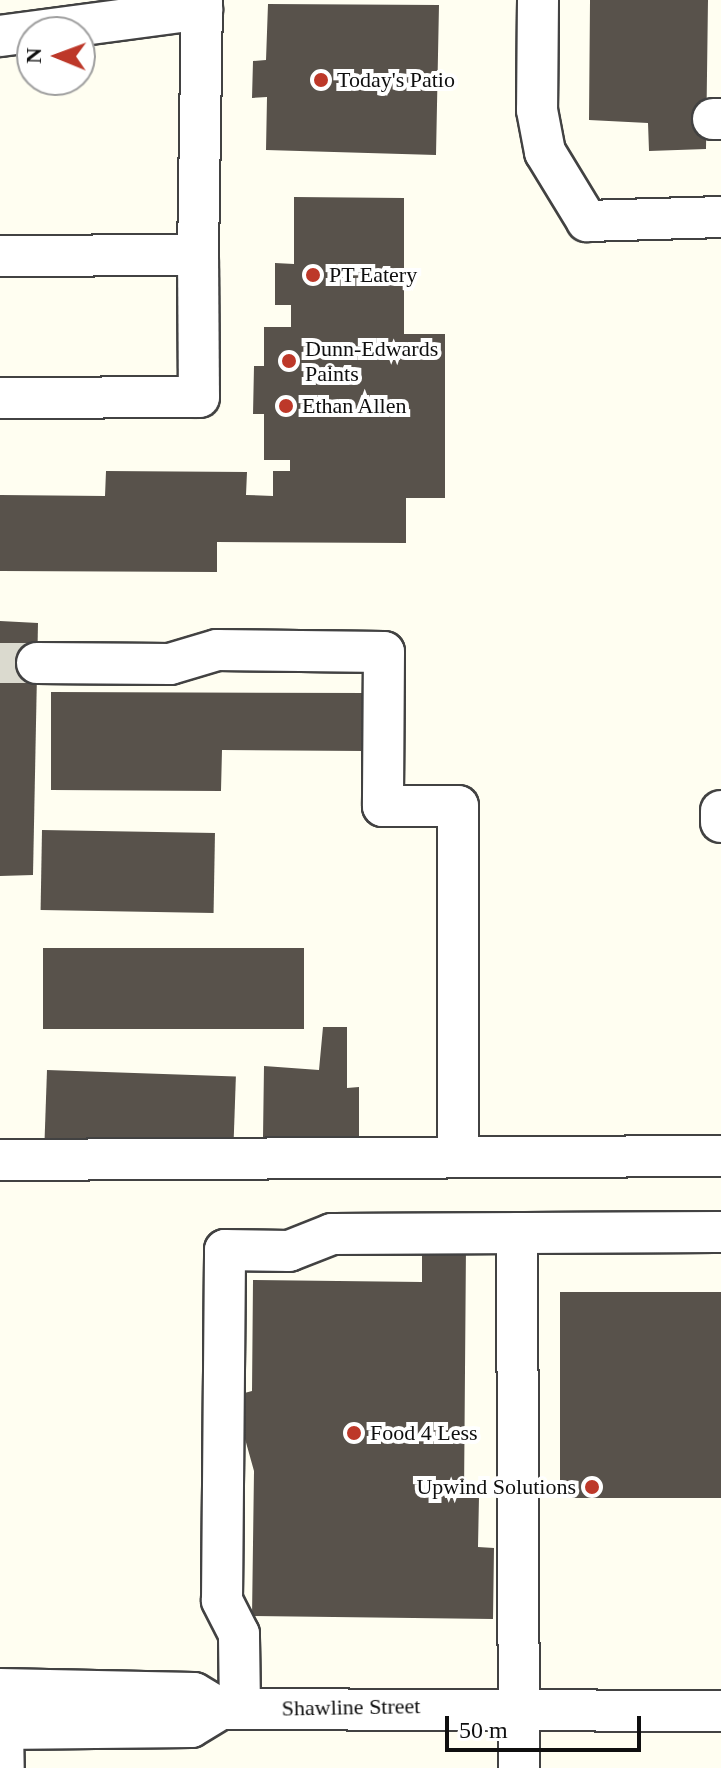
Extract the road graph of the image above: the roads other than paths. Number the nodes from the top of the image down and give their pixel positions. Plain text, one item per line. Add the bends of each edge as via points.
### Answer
1 (538, 0) edge
2 (202, 5) edge
3 (49, 14) edge
4 (0, 36) edge
5 (721, 217) edge
6 (198, 255) junction
7 (0, 256) edge
8 (0, 398) edge
9 (37, 663) tunnel mouth
10 (721, 811) edge
11 (721, 822) edge
12 (721, 1156) edge
13 (458, 1157) junction
14 (0, 1160) edge
15 (721, 1232) edge
16 (517, 1233) junction
17 (0, 1689) edge
18 (520, 1707) junction
19 (230, 1709) junction
20 (721, 1711) edge
21 (2, 1729) edge
22 (4, 1768) edge
23 (519, 1768) edge

1 - 5 street via 537,110 545,152 587,221
2 - 3 street
2 - 6 street
3 - 4 street
6 - 7 street
6 - 8 street via 199,397
9 - 13 street via 170,664 217,650 384,652 383,806 458,806
10 - 11 street
12 - 13 street
13 - 14 street
15 - 16 street
16 - 18 street
16 - 19 street via 332,1234 289,1251 225,1250 222,1600 239,1634
17 - 19 street, Shawline Street via 194,1693
18 - 19 street, Shawline Street
18 - 20 street, Shawline Street
18 - 23 street
19 - 21 street, Shawline Street via 191,1727
21 - 22 street

